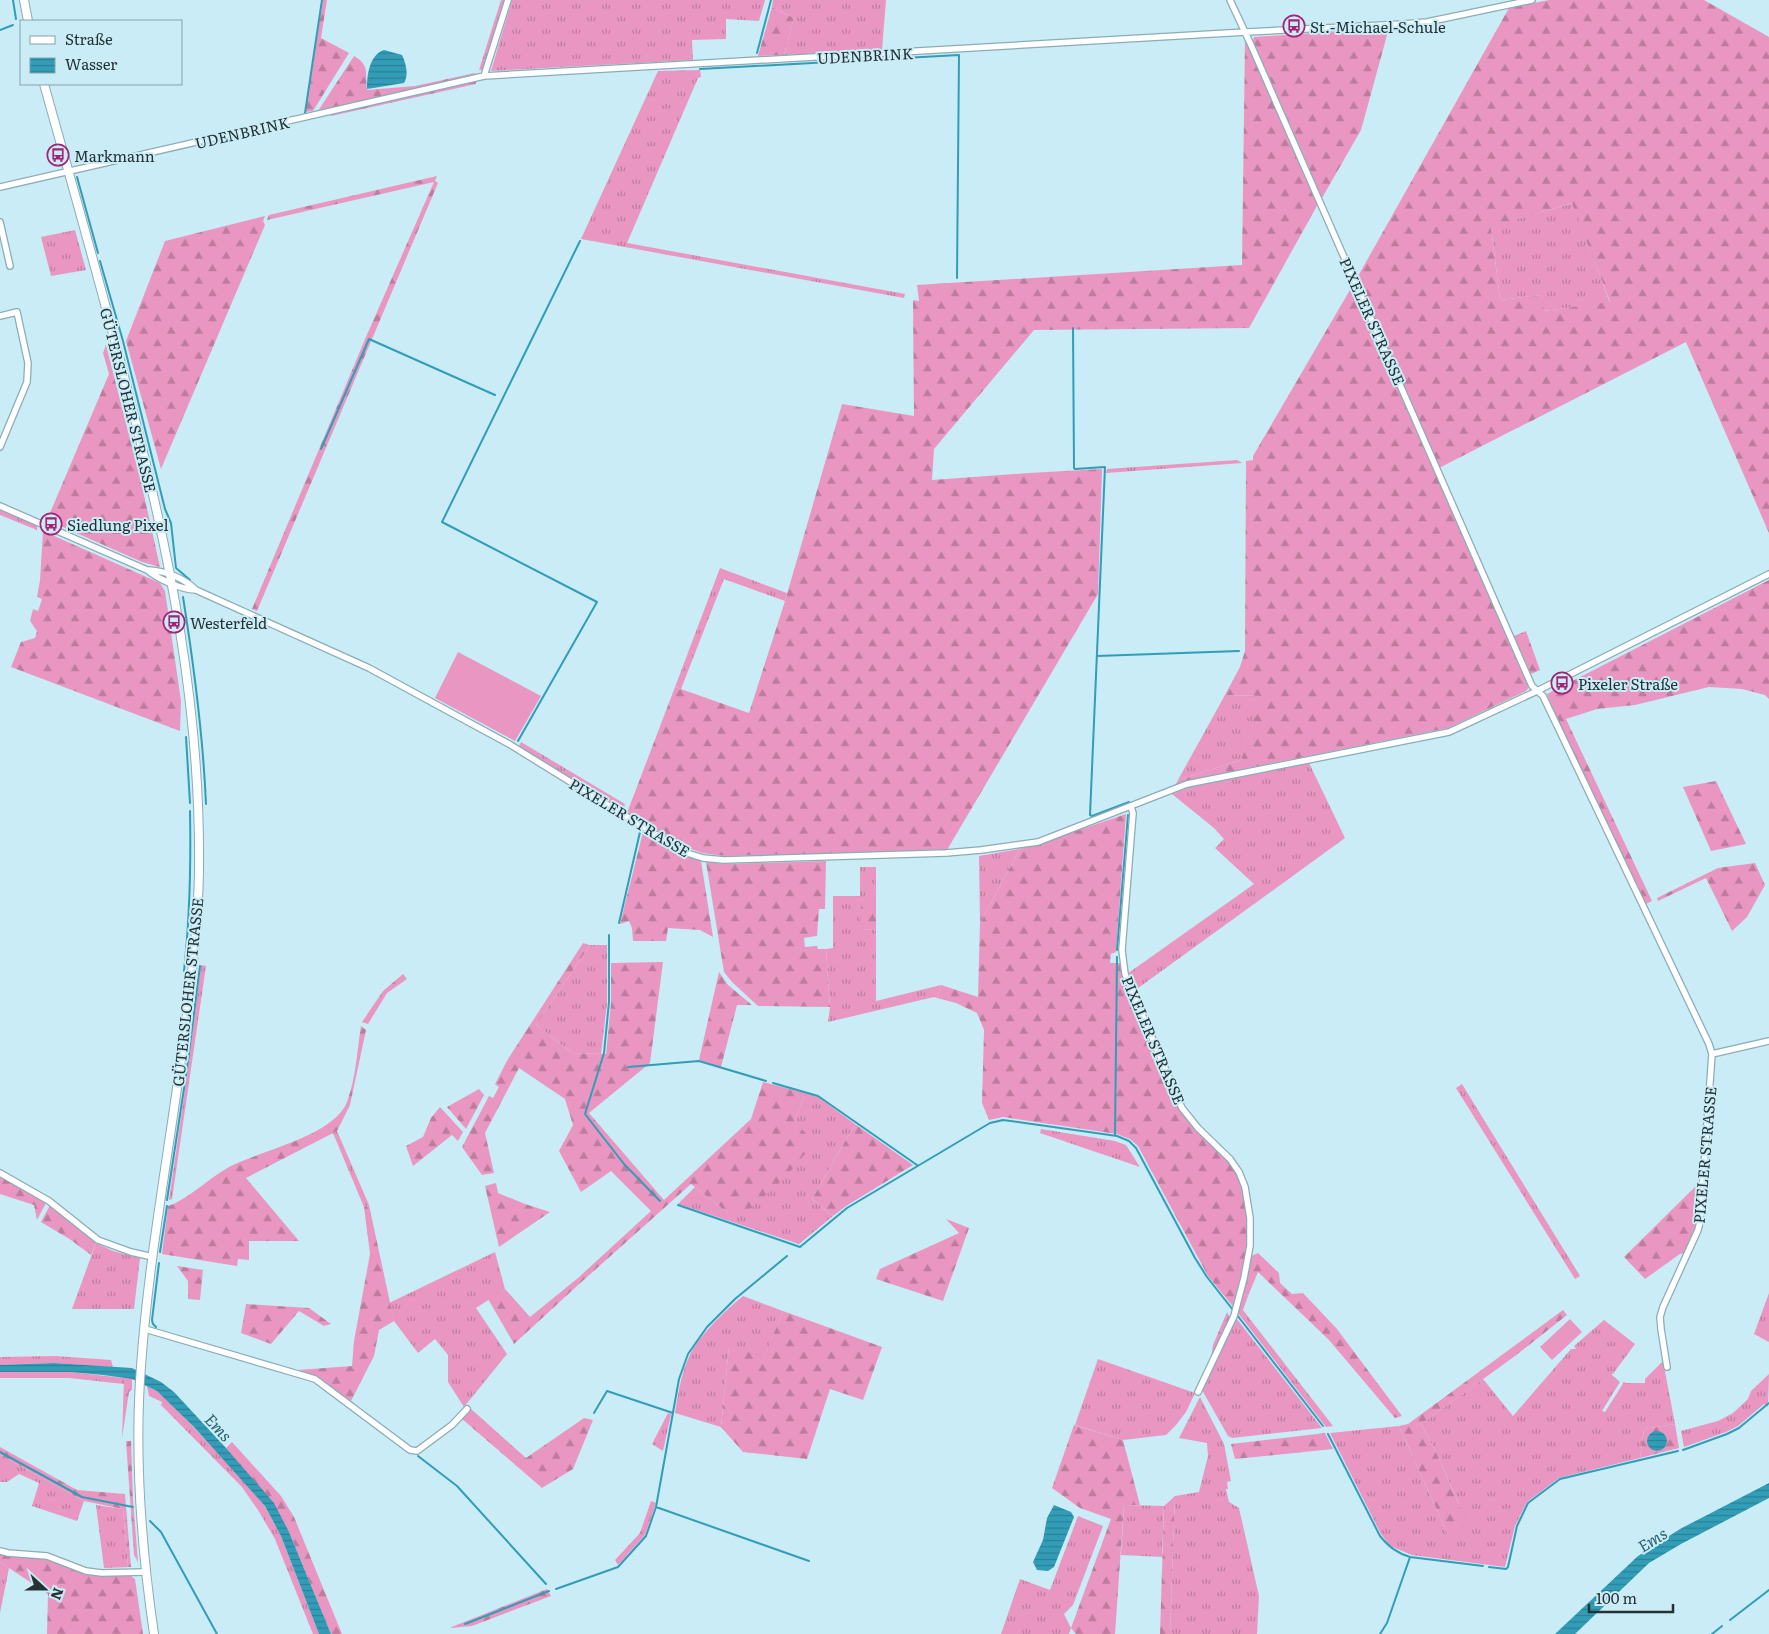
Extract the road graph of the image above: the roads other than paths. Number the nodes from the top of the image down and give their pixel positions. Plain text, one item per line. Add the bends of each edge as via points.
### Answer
1 (24, 0) edge
2 (508, 0) edge
3 (1230, 0) edge
4 (1532, 0) edge
5 (28, 20) edge
6 (1246, 32) junction
7 (484, 76) junction
8 (44, 85) edge
9 (68, 171) junction
10 (0, 186) edge
11 (0, 222) edge
12 (10, 266) dead end
13 (0, 316) edge
14 (0, 447) edge
15 (0, 506) edge
16 (147, 570) junction
17 (1769, 574) edge
18 (171, 575) junction
19 (173, 584) junction
20 (196, 590) junction
21 (1537, 691) junction
22 (1131, 807) junction
23 (1769, 1041) edge
24 (1712, 1054) junction
25 (0, 1173) edge
26 (153, 1257) junction
27 (145, 1329) junction
28 (1666, 1367) dead end
29 (1198, 1392) dead end
30 (467, 1409) dead end
31 (0, 1551) edge
32 (145, 1572) junction
33 (154, 1634) edge

1 - 5 main road
2 - 7 street
3 - 6 street
4 - 6 street, UDENBRINK via 1427,22
6 - 7 street, UDENBRINK
6 - 21 street, PIXELER STRASSE via 1532,686
7 - 9 street, UDENBRINK
8 - 9 main road, GÜTERSLOHER STRASSE
9 - 10 street, UDENBRINK
9 - 18 main road, GÜTERSLOHER STRASSE via 152,483
11 - 12 street
13 - 14 street via 17,312 28,363 27,382
15 - 16 street
16 - 18 street
16 - 19 street
17 - 21 street, PIXELER STRASSE
18 - 19 main road, GÜTERSLOHER STRASSE
18 - 20 street, PIXELER STRASSE
19 - 20 street, PIXELER STRASSE
19 - 26 main road, GÜTERSLOHER STRASSE via 194,725 199,875 192,975
20 - 22 street, PIXELER STRASSE via 368,668 509,744 645,829 684,852 700,857 724,860 981,850 1038,842
21 - 22 street, PIXELER STRASSE via 1450,732 1187,784
21 - 24 street, PIXELER STRASSE via 1547,705
22 - 29 street, PIXELER STRASSE via 1122,950 1125,974 1182,1108 1239,1172 1250,1227 1248,1261 1238,1306
23 - 24 street
24 - 28 street, PIXELER STRASSE via 1700,1222 1660,1317
25 - 26 street via 49,1200 98,1240
26 - 27 main road, GÜTERSLOHER STRASSE
27 - 30 street via 314,1379 410,1450 418,1451
27 - 32 main road, GÜTERSLOHER STRASSE via 138,1443
31 - 32 street via 47,1556 86,1571
32 - 33 main road, GÜTERSLOHER STRASSE

